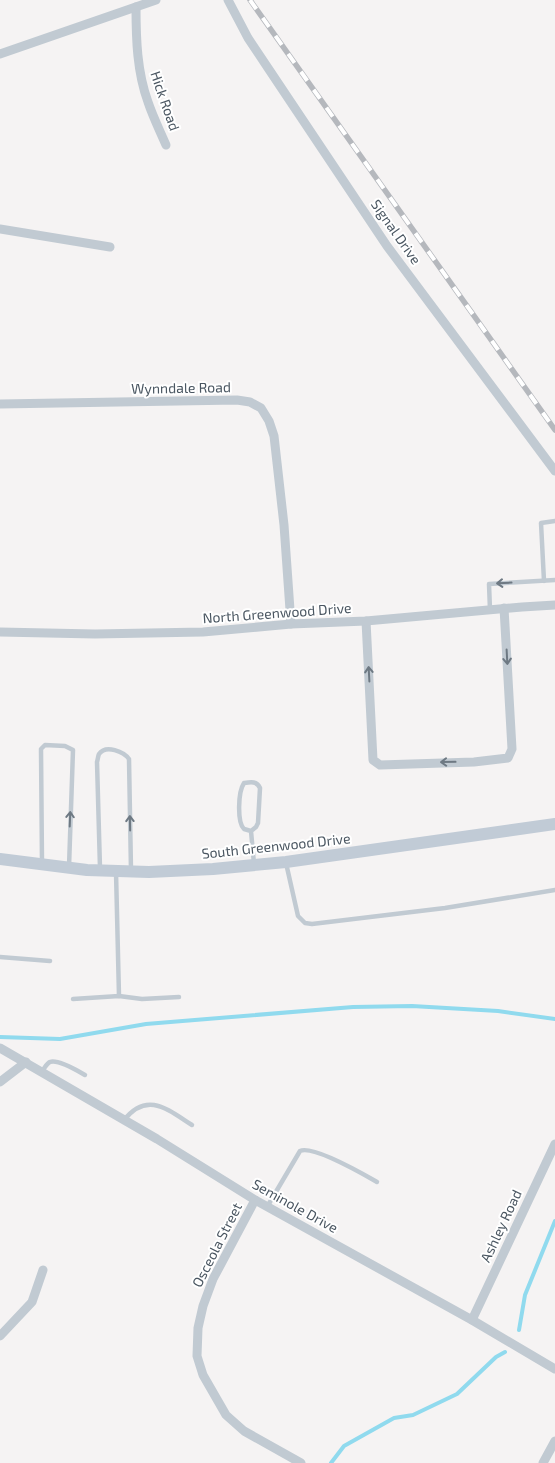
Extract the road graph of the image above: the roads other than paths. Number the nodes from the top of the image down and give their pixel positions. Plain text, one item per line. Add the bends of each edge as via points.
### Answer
1 (156, 0) edge
2 (228, 0) edge
3 (136, 7) junction
4 (0, 54) edge
5 (166, 145) dead end
6 (0, 229) edge
7 (110, 247) dead end
8 (0, 404) edge
9 (555, 471) edge
10 (555, 521) edge
11 (555, 580) edge
12 (544, 581) junction
13 (555, 605) edge
14 (504, 608) junction
15 (490, 610) junction
16 (366, 621) junction
17 (291, 624) junction
18 (0, 632) edge
19 (555, 824) edge
20 (251, 830) junction
21 (0, 859) edge
22 (286, 862) junction
23 (42, 865) junction
24 (254, 865) junction
25 (69, 868) junction
26 (100, 871) junction
27 (116, 871) junction
28 (131, 872) junction
29 (555, 890) edge
30 (0, 957) edge
31 (50, 961) dead end
32 (119, 996) junction
33 (178, 996) dead end
34 (73, 999) dead end
35 (0, 1048) edge
36 (26, 1062) junction
37 (42, 1072) junction
38 (85, 1075) dead end
39 (0, 1082) edge
40 (124, 1120) junction
41 (192, 1126) dead end
42 (555, 1144) edge
43 (377, 1182) dead end
44 (255, 1200) junction
45 (267, 1207) junction
46 (43, 1270) dead end
47 (472, 1320) junction
48 (0, 1336) edge
49 (555, 1369) edge
50 (555, 1441) edge
51 (301, 1463) edge
52 (543, 1463) edge

1 - 3 street
2 - 9 street, Signal Drive via 248,38 387,246
3 - 4 street
3 - 5 street, Hick Road via 142,79
6 - 7 street
8 - 17 street, Wynndale Road via 236,400 261,408 274,436
10 - 12 lane via 541,523
11 - 12 lane
12 -> 15 lane via 489,584
13 - 14 street, North Greenwood Drive
14 - 15 street, North Greenwood Drive
14 -> 16 street via 512,749 508,758 474,762 380,765 373,760
15 - 16 street, North Greenwood Drive
16 - 17 street, North Greenwood Drive
17 - 18 street, North Greenwood Drive via 203,632
19 - 22 street, South Greenwood Drive
20 - 20 lane via 258,823 260,788 252,782 244,783 240,794 240,824
20 - 24 lane
21 - 23 street, South Greenwood Drive
22 - 24 street, South Greenwood Drive
22 - 29 lane via 298,916 305,923 312,924 445,908
23 - 25 street, South Greenwood Drive
25 -> 23 lane via 73,750 65,746 45,745 41,749
24 - 28 street, South Greenwood Drive
25 - 26 street, South Greenwood Drive
26 - 27 street, South Greenwood Drive
28 -> 26 lane via 129,759 119,751 105,750 99,754 97,762
27 - 28 street, South Greenwood Drive
27 - 32 lane
30 - 31 lane
32 - 33 lane via 142,999
32 - 34 lane
35 - 36 street, Seminole Drive
36 - 37 street, Seminole Drive
36 - 39 street
37 - 38 lane via 52,1061
37 - 40 street, Seminole Drive
40 - 41 lane via 132,1110 145,1104 173,1113
40 - 44 street, Seminole Drive
42 - 47 street, Ashley Road
43 - 45 lane via 328,1157 304,1149
44 - 45 street, Seminole Drive
44 - 51 street, Osceola Street via 202,1306 197,1356 226,1416 244,1431
45 - 47 street, Seminole Drive
46 - 48 street via 32,1302
47 - 49 street, Seminole Drive
50 - 52 street

